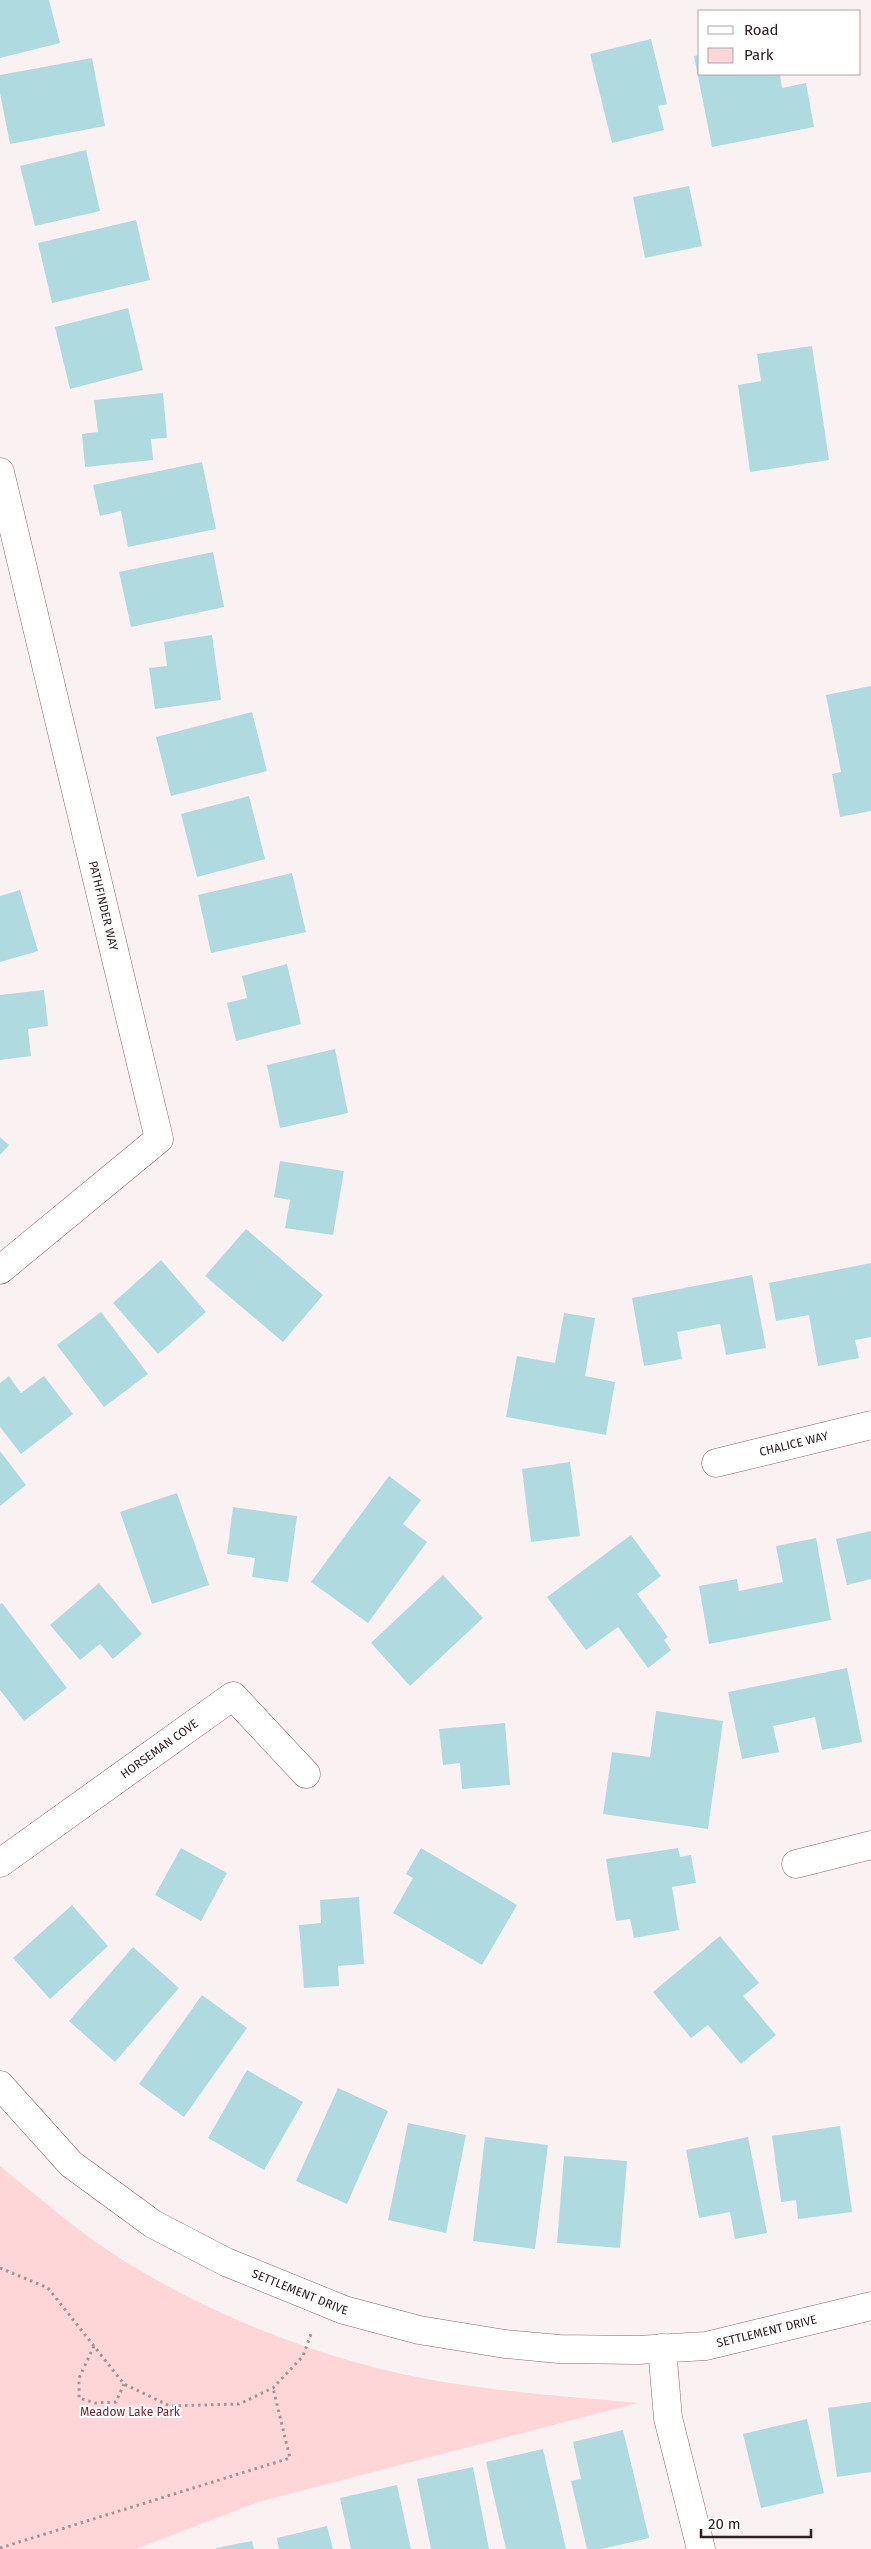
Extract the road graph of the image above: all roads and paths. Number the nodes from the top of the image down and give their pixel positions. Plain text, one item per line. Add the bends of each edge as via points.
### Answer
1 (0, 472) edge
2 (0, 1270) edge
3 (871, 1425) edge
4 (716, 1463) dead end
5 (306, 1774) dead end
6 (871, 1845) edge
7 (0, 1863) edge
8 (796, 1864) dead end
9 (0, 2085) edge
10 (0, 2268) edge
11 (871, 2306) edge
12 (313, 2328) dead end
13 (94, 2346) junction
14 (662, 2348) junction
15 (124, 2384) junction
16 (273, 2388) junction
17 (0, 2548) edge
18 (702, 2549) edge

1 - 2 street, PATHFINDER WAY via 159,1139
3 - 4 street, CHALICE WAY
5 - 7 street, HORSEMAN COVE via 233,1696
6 - 8 street
9 - 14 street, SETTLEMENT DRIVE via 71,2164 153,2224 226,2262 344,2310 419,2330 505,2344 559,2349
10 - 13 path via 48,2288
11 - 14 street, SETTLEMENT DRIVE via 706,2346
12 - 16 path via 303,2356
13 - 15 path
13 - 15 path via 80,2378 79,2398 95,2403 116,2402
14 - 18 street via 668,2418
15 - 16 path via 170,2406 238,2404
16 - 17 path via 290,2458

